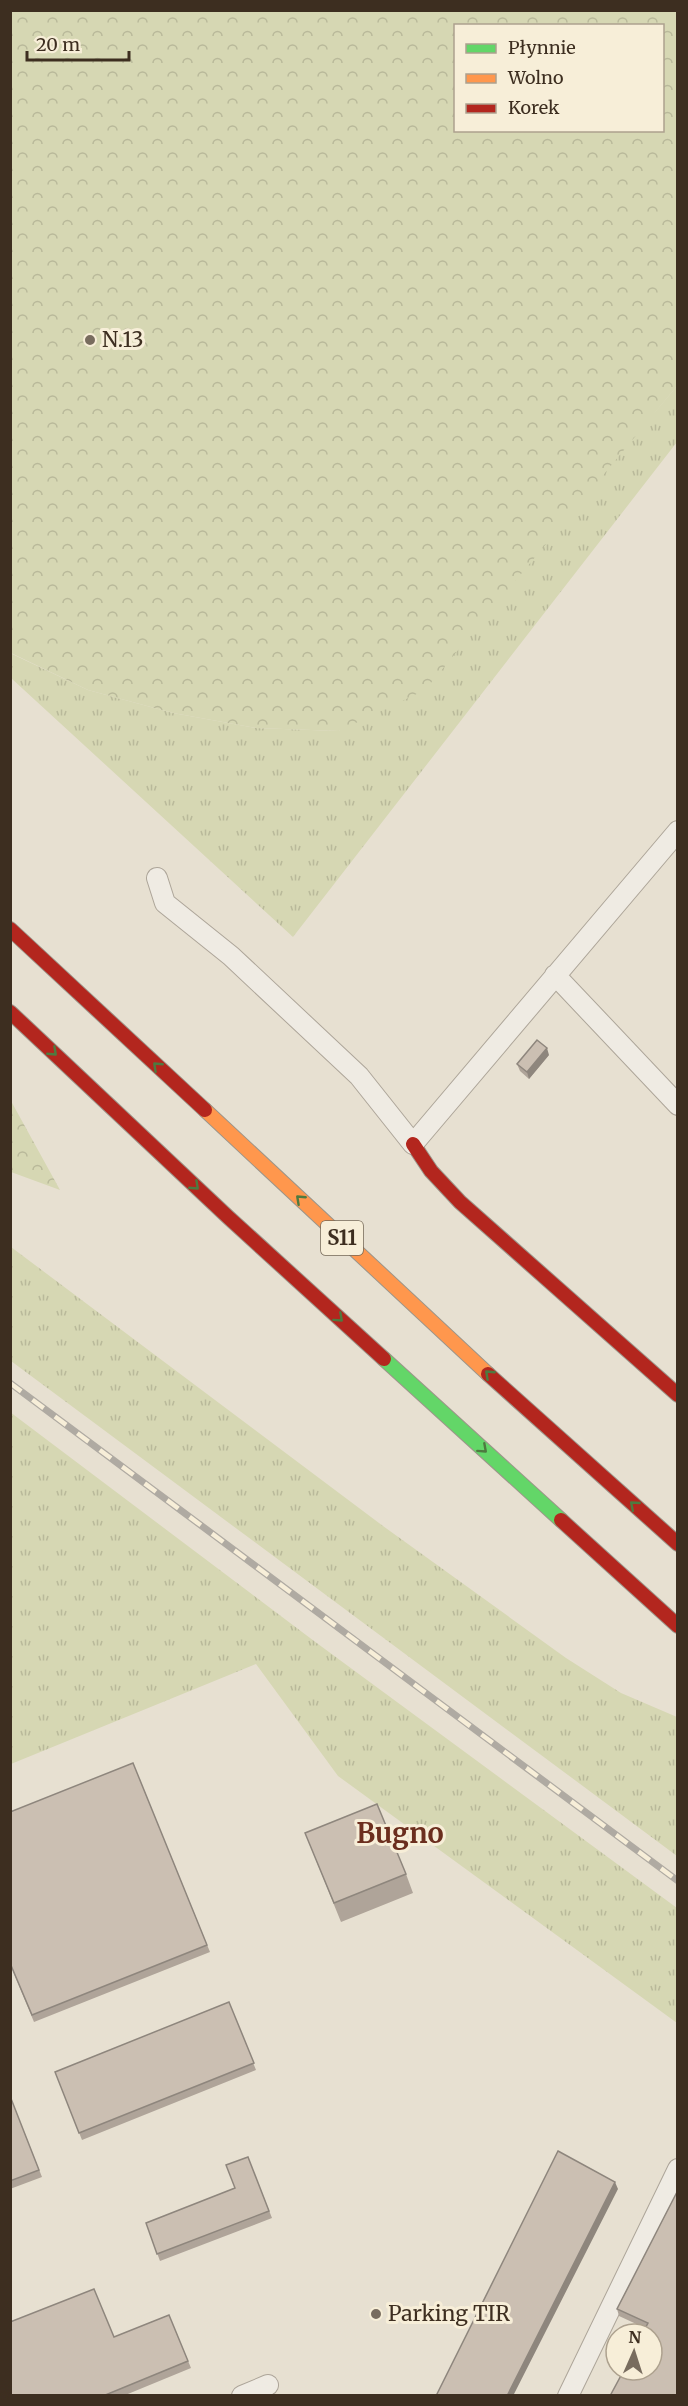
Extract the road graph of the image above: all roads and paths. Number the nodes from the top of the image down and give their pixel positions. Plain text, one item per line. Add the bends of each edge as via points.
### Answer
1 (678, 831) edge
2 (157, 878) dead end
3 (10, 928) edge
4 (555, 975) junction
5 (10, 1012) edge
6 (678, 1105) edge
7 (413, 1144) junction
8 (678, 1395) edge
9 (678, 1544) edge
10 (678, 1626) edge
11 (678, 2169) edge
12 (268, 2385) dead end
13 (242, 2396) edge
14 (568, 2396) edge

1 - 4 lane
2 - 7 lane via 165,903 231,956 359,1076
9 -> 3 main road, S11 via 544,1426
4 - 6 lane
4 - 7 lane
5 -> 10 main road via 228,1217
7 - 8 main road via 431,1172 459,1202
11 - 14 lane
12 - 13 lane

